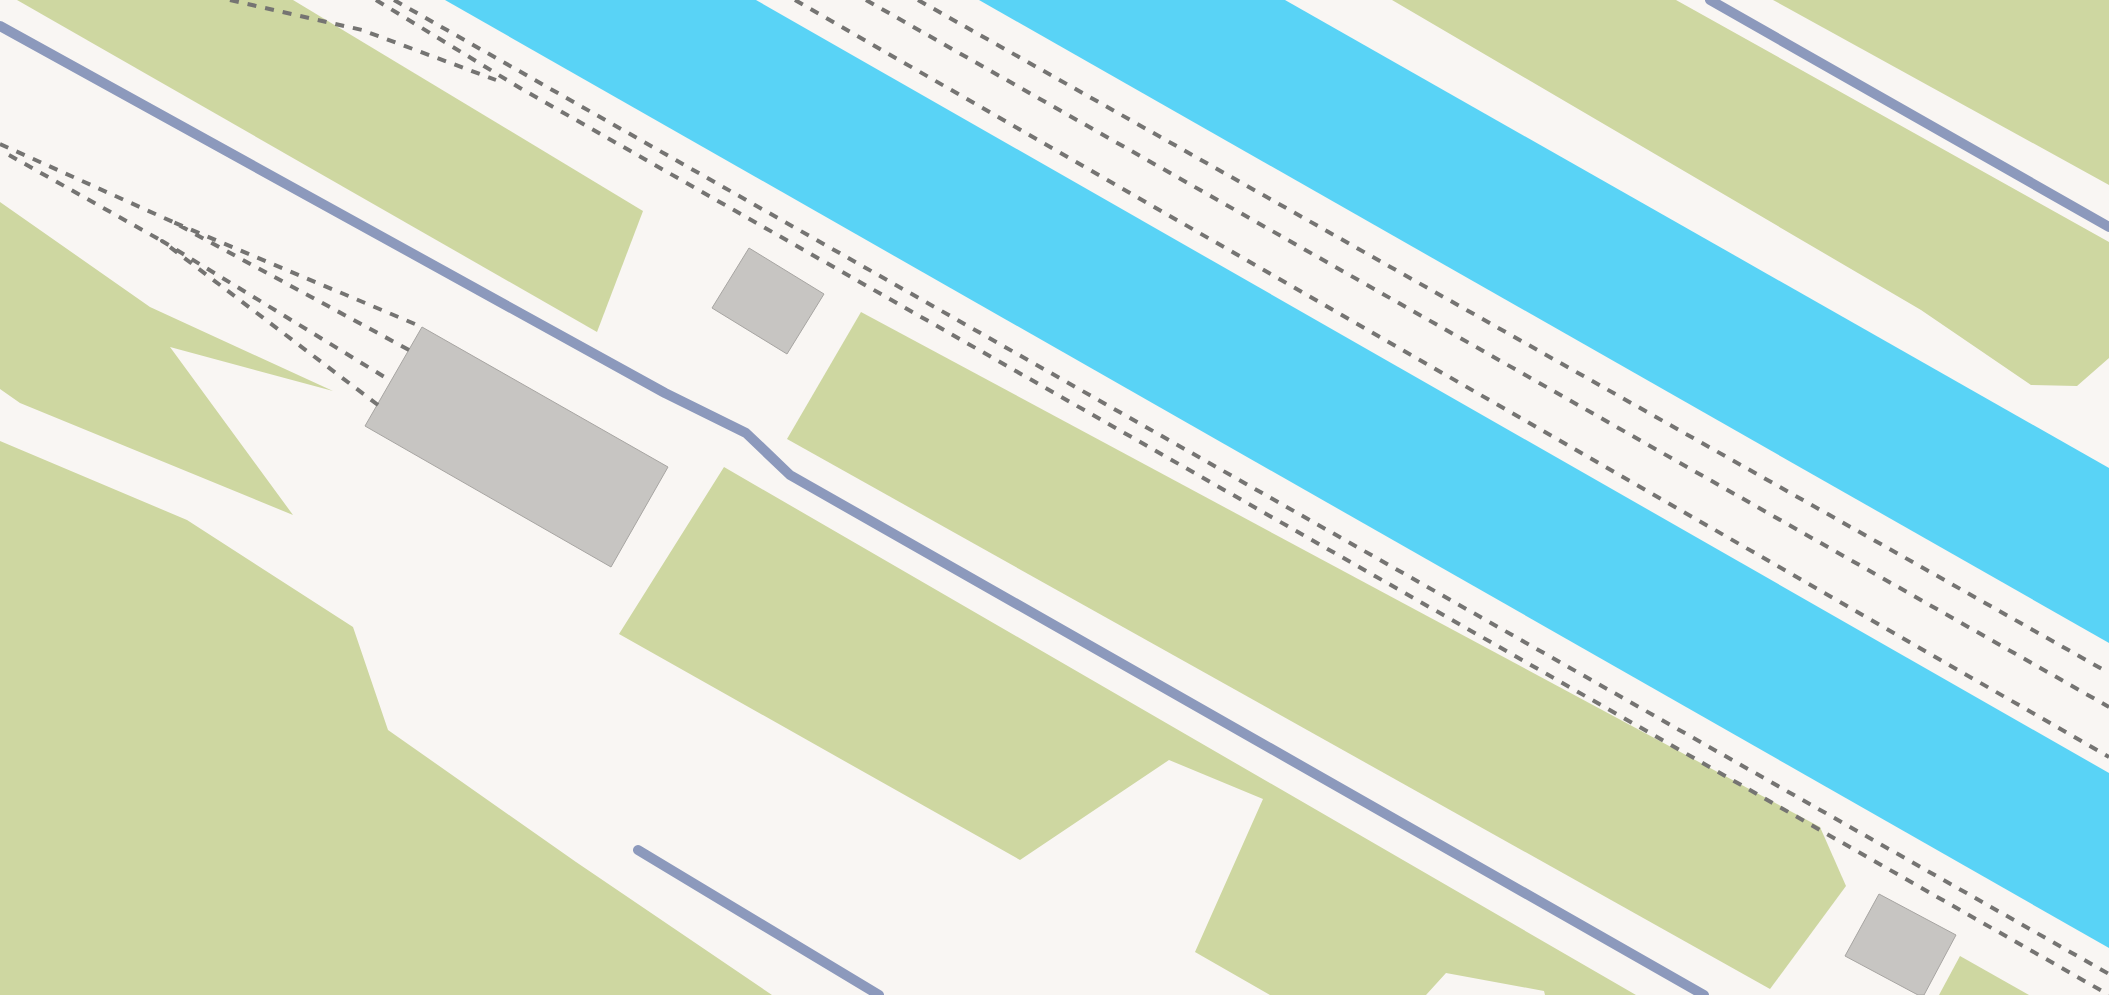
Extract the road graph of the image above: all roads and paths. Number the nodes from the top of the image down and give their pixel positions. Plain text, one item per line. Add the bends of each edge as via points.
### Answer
1 (1710, 0) edge
2 (0, 26) edge
3 (2109, 227) edge
4 (638, 850) dead end
5 (879, 995) edge
6 (1704, 995) edge

1 - 3 lane
2 - 6 lane via 665,393 746,434 790,475
4 - 5 lane

